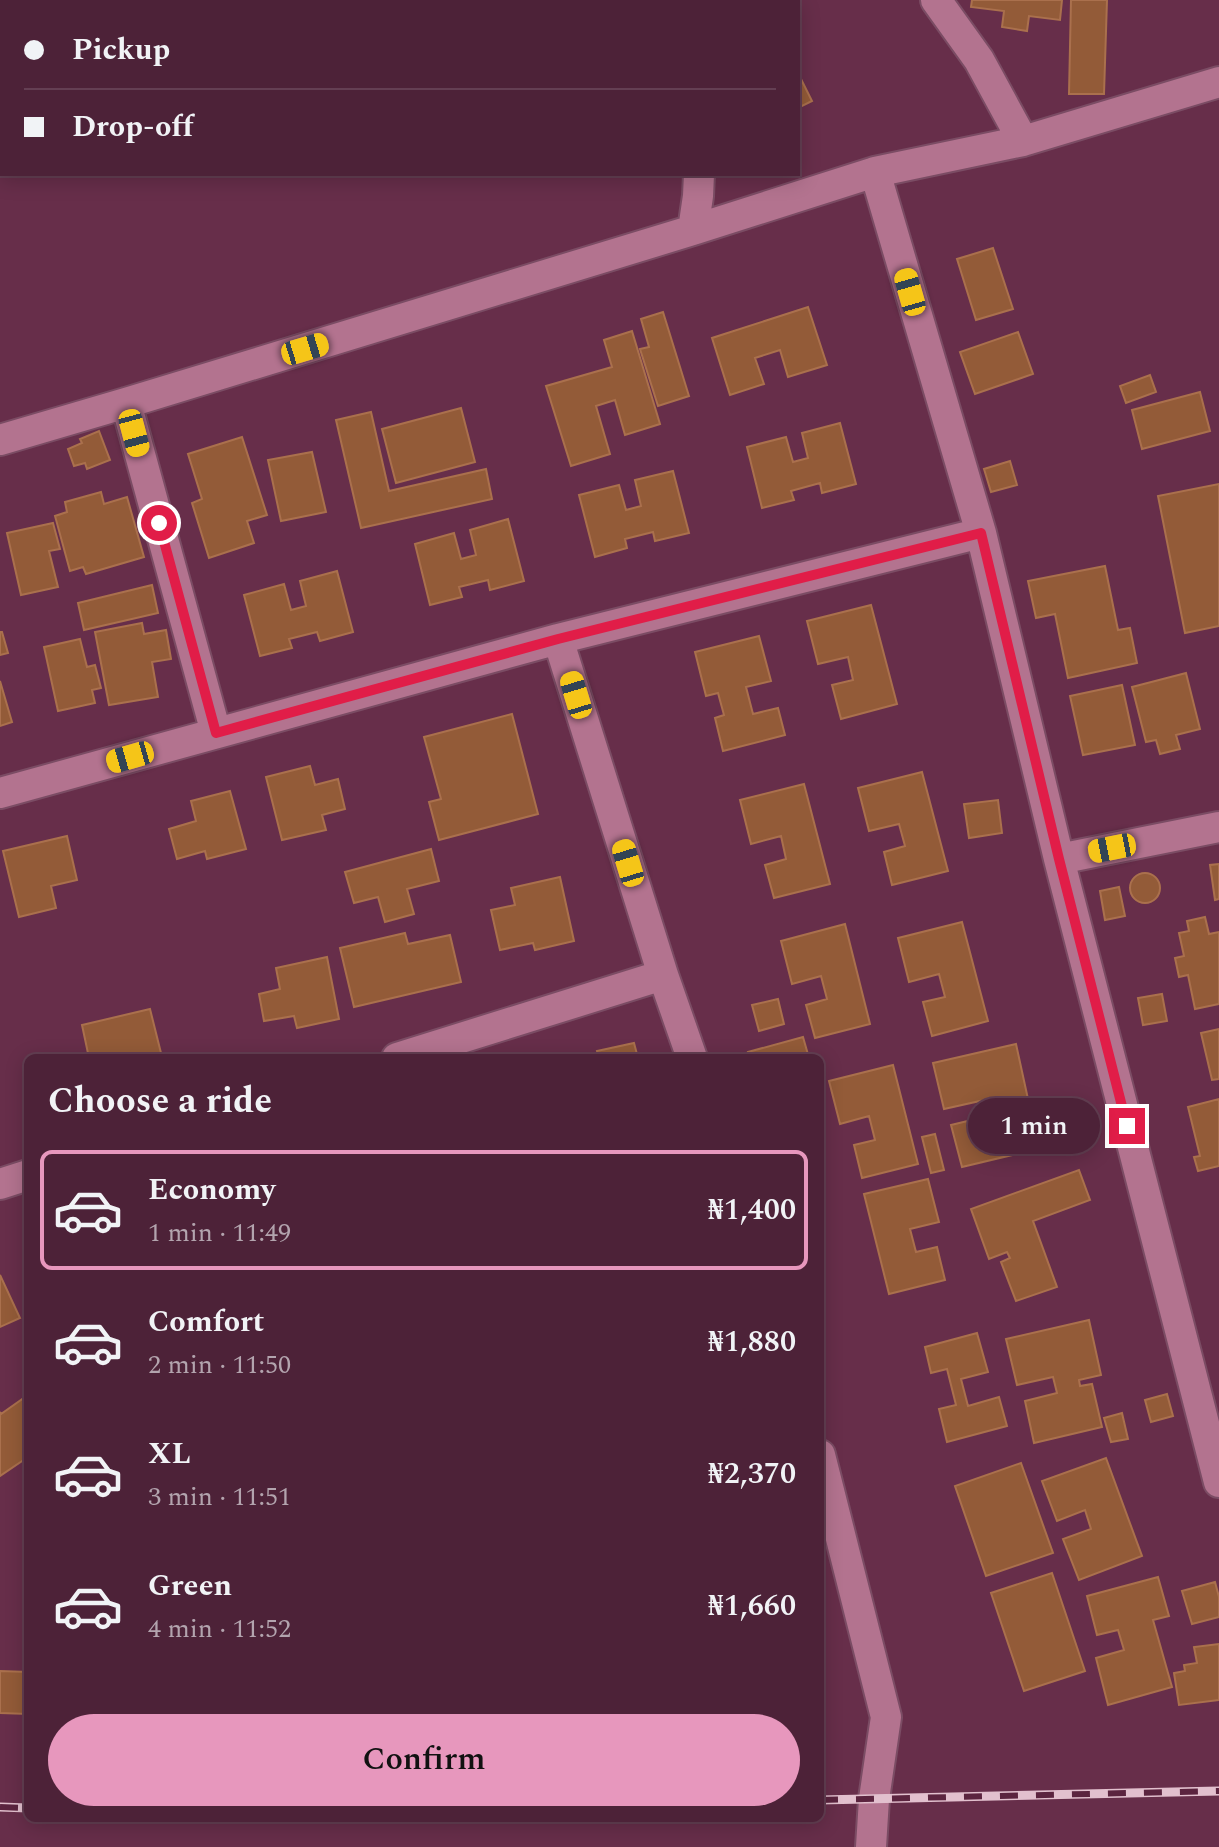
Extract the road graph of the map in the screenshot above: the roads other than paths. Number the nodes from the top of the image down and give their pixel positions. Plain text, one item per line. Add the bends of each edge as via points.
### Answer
1 (936, 0) edge
2 (1219, 82) edge
3 (1023, 141) junction
4 (875, 172) junction
5 (699, 176) edge
6 (693, 230) junction
7 (126, 403) junction
8 (0, 440) edge
9 (981, 533) junction
10 (558, 639) junction
11 (216, 733) junction
12 (0, 793) edge
13 (1219, 827) edge
14 (1059, 859) junction
15 (663, 975) junction
16 (410, 1054) edge
17 (691, 1054) edge
18 (24, 1176) edge
19 (0, 1184) edge
20 (824, 1471) edge
21 (1219, 1482) edge
22 (871, 1847) edge

1 - 3 street via 979,60
2 - 3 street
3 - 4 street
4 - 6 street
4 - 9 street
5 - 6 street
6 - 7 street
7 - 8 street
7 - 11 street
9 - 10 street
9 - 14 street
10 - 11 street
10 - 15 street
11 - 12 street
13 - 14 street
14 - 21 street
15 - 16 street
15 - 17 street
18 - 19 street
20 - 22 street via 886,1717

